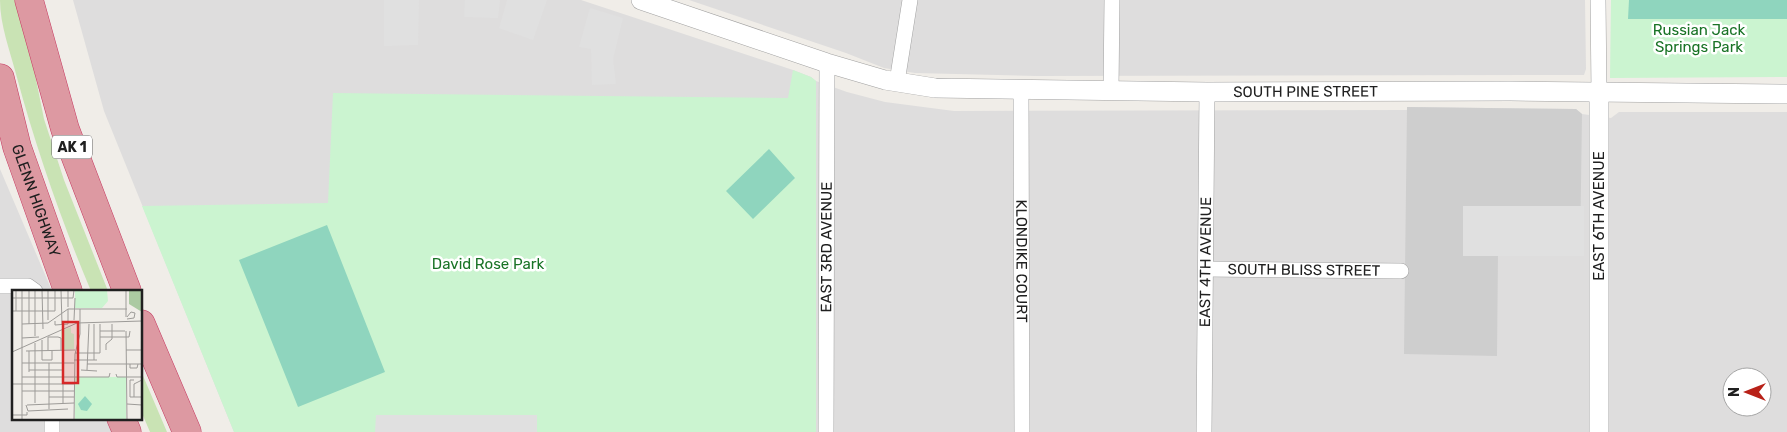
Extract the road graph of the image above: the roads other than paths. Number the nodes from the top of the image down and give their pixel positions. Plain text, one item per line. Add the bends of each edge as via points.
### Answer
1 (29, 0) edge
2 (641, 0) edge
3 (910, 0) edge
4 (1112, 0) edge
5 (1598, 0) edge
6 (827, 63) junction
7 (0, 78) edge
8 (897, 82) junction
9 (1111, 90) junction
10 (1022, 91) junction
11 (1207, 92) junction
12 (1599, 92) junction
13 (1787, 94) edge
14 (1206, 269) junction
15 (1401, 271) dead end
16 (0, 286) edge
17 (32, 288) edge
18 (68, 290) edge
19 (127, 290) edge
20 (142, 326) edge
21 (122, 420) edge
22 (127, 432) edge
23 (187, 432) edge
24 (826, 432) edge
25 (1022, 432) edge
26 (1204, 432) edge
27 (1599, 432) edge

1 - 19 highway, AK 1 via 65,129
2 - 6 street, SOUTH PINE STREET
3 - 8 street
4 - 9 street
5 - 12 street, EAST 6TH AVENUE
6 - 8 street, SOUTH PINE STREET
6 - 24 street, EAST 3RD AVENUE
7 - 18 highway, GLENN HIGHWAY via 18,147
8 - 10 street, SOUTH PINE STREET via 935,88
9 - 10 street, SOUTH PINE STREET
9 - 11 street, SOUTH PINE STREET
10 - 25 street, KLONDIKE COURT
11 - 12 street, SOUTH PINE STREET
11 - 14 street, EAST 4TH AVENUE
12 - 13 street, SOUTH PINE STREET
12 - 27 street, EAST 6TH AVENUE
14 - 15 street, SOUTH BLISS STREET
14 - 26 street, EAST 4TH AVENUE
16 - 17 street
20 - 23 highway
21 - 22 highway

